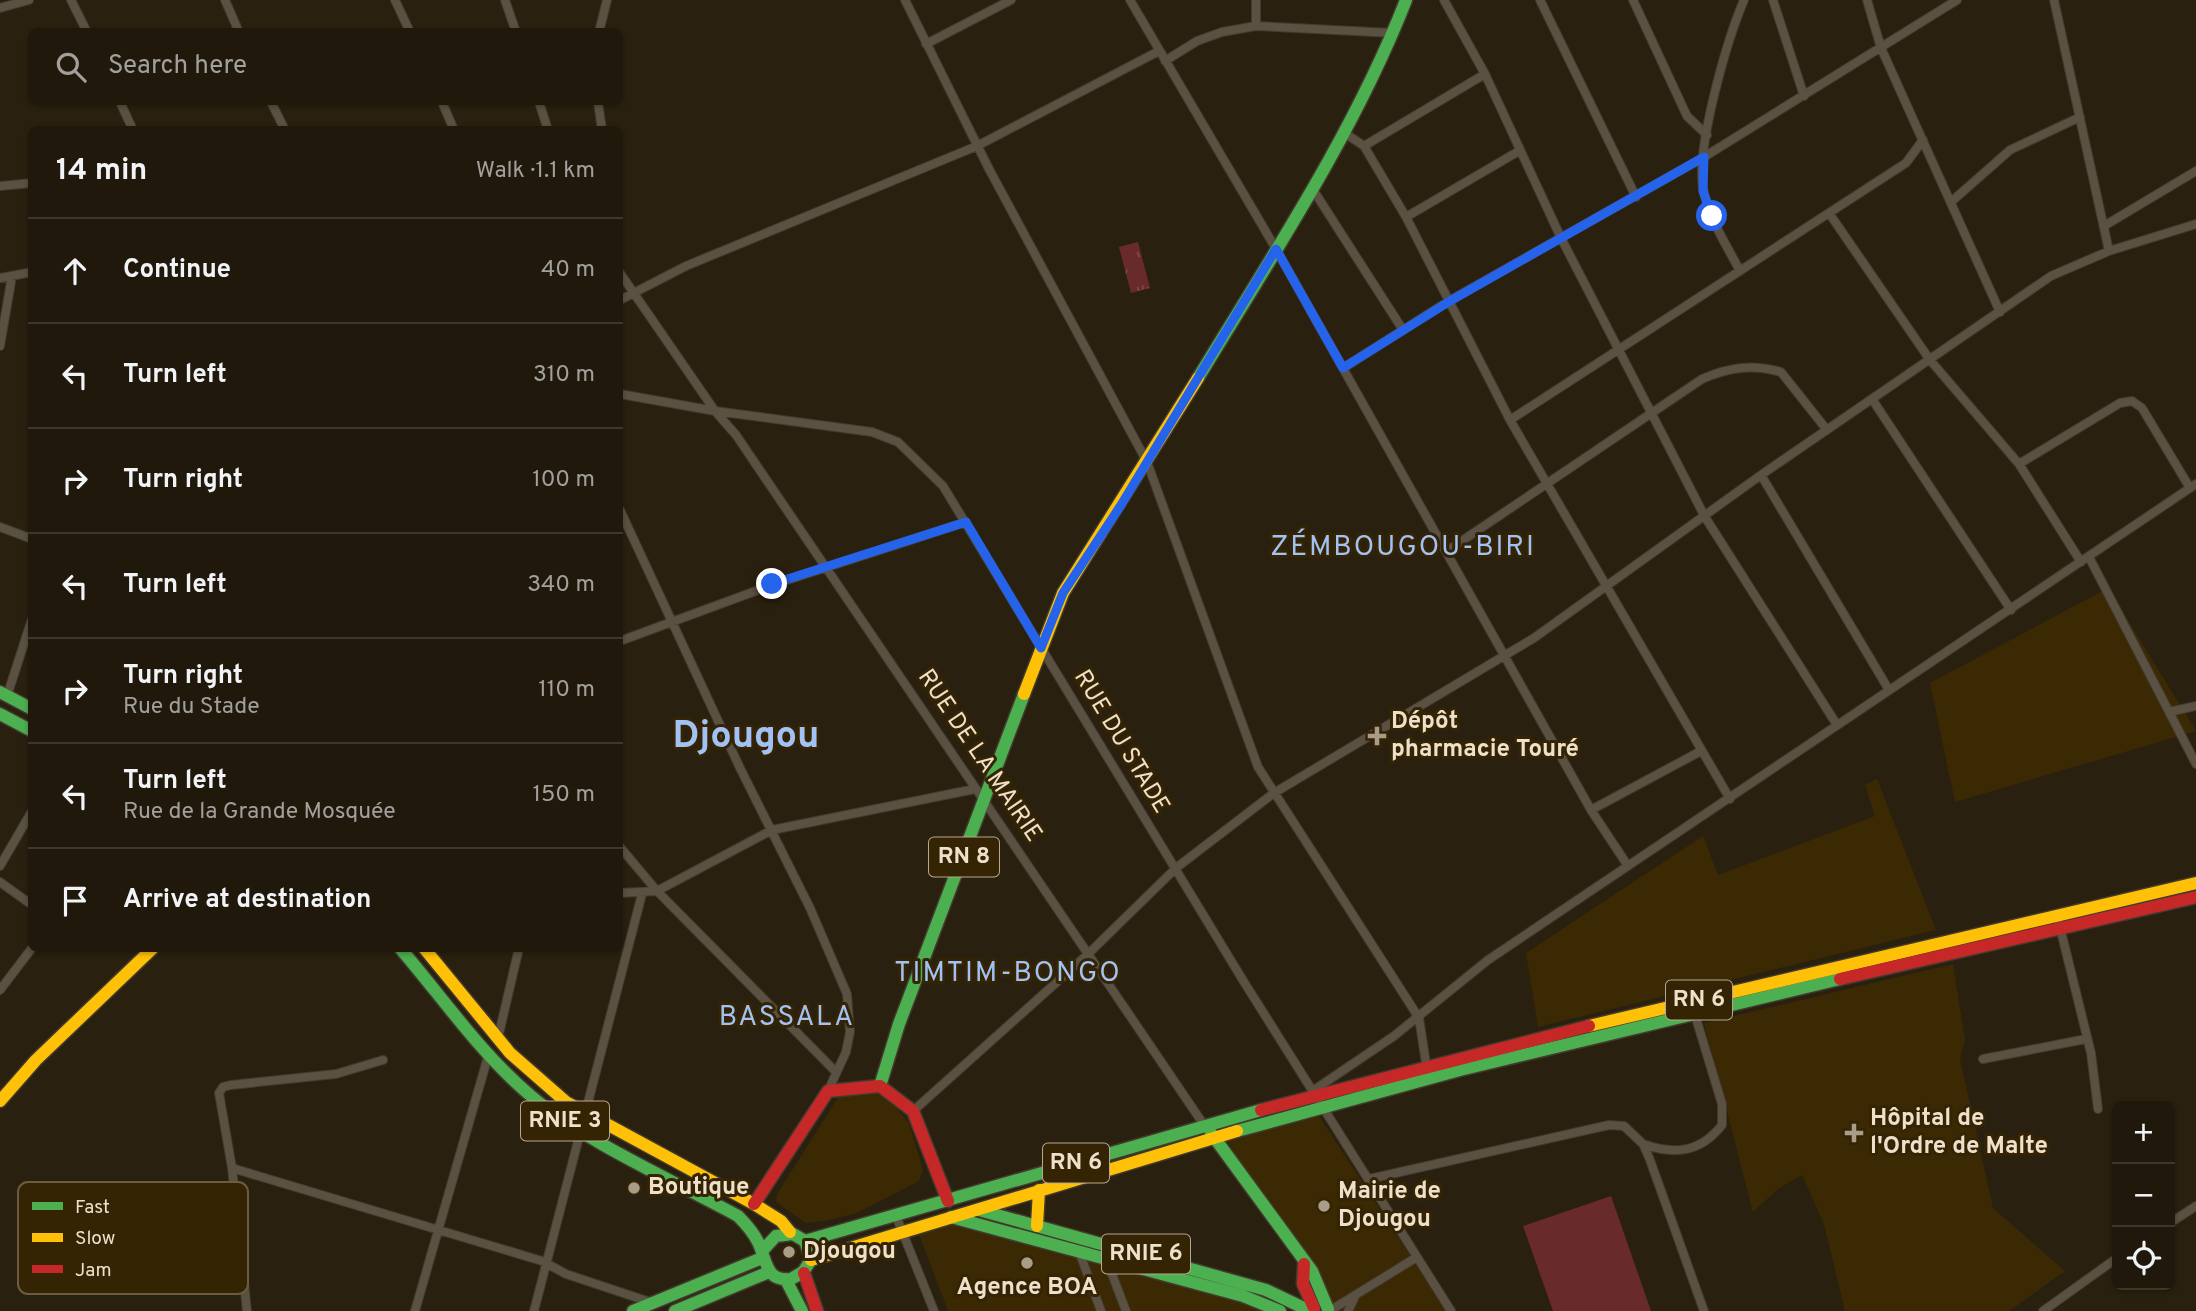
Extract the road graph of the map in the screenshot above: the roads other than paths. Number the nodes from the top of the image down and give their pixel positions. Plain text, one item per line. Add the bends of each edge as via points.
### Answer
1 (29, 0) edge
2 (71, 0) edge
3 (225, 0) edge
4 (395, 0) edge
5 (505, 0) edge
6 (607, 0) edge
7 (905, 0) edge
8 (1011, 0) edge
9 (1130, 0) edge
10 (1256, 0) edge
11 (1406, 0) edge
12 (1444, 0) edge
13 (1540, 0) edge
14 (1633, 0) edge
15 (1744, 0) edge
16 (1773, 0) edge
17 (1867, 0) edge
18 (1957, 0) edge
19 (2054, 0) edge
20 (0, 8) edge
21 (1256, 26) junction
22 (85, 28) edge
23 (237, 28) edge
24 (408, 28) edge
25 (515, 28) edge
26 (600, 28) edge
27 (1393, 33) junction
28 (926, 44) junction
29 (1881, 48) junction
30 (1159, 51) junction
31 (1166, 61) junction
32 (1485, 74) junction
33 (1804, 96) junction
34 (121, 105) edge
35 (272, 105) edge
36 (443, 105) edge
37 (540, 105) edge
38 (598, 105) edge
39 (2080, 117) junction
40 (131, 126) edge
41 (283, 126) edge
42 (452, 126) edge
43 (547, 126) edge
44 (601, 126) edge
45 (1343, 132) junction
46 (1707, 135) junction
47 (1923, 140) junction
48 (977, 146) junction
49 (1364, 146) junction
50 (1519, 150) junction
51 (1704, 157) junction
52 (2196, 171) edge
53 (28, 183) edge
54 (0, 186) edge
55 (1311, 188) junction
56 (1636, 197) junction
57 (1951, 202) junction
58 (1829, 213) junction
59 (1406, 217) junction
60 (2196, 224) edge
61 (2104, 226) junction
62 (1561, 238) junction
63 (1276, 249) junction
64 (2109, 251) junction
65 (1740, 271) junction
66 (28, 273) edge
67 (12, 276) junction
68 (623, 277) edge
69 (0, 278) edge
70 (633, 292) junction
71 (623, 298) edge
72 (1450, 301) junction
73 (2000, 312) junction
74 (1403, 330) junction
75 (0, 346) edge
76 (1620, 350) junction
77 (1930, 360) junction
78 (1343, 368) junction
79 (623, 395) edge
80 (1872, 399) junction
81 (715, 411) junction
82 (1652, 412) junction
83 (1510, 420) junction
84 (1827, 430) junction
85 (1147, 462) junction
86 (2019, 464) junction
87 (1761, 475) junction
88 (1546, 483) junction
89 (2193, 486) edge
90 (623, 516) edge
91 (1705, 517) junction
92 (966, 522) junction
93 (0, 527) edge
94 (28, 538) edge
95 (1447, 551) junction
96 (2085, 560) junction
97 (826, 567) junction
98 (1608, 586) junction
99 (2011, 610) junction
100 (673, 623) junction
101 (28, 629) edge
102 (623, 640) edge
103 (1041, 648) junction
104 (1505, 657) junction
105 (1889, 690) junction
106 (3, 694) edge
107 (2196, 706) edge
108 (28, 707) edge
109 (2169, 712) junction
110 (0, 714) edge
111 (1837, 725) junction
112 (28, 729) edge
113 (1701, 751) junction
114 (2196, 764) edge
115 (975, 789) junction
116 (1274, 793) junction
117 (1730, 799) junction
118 (985, 800) junction
119 (1591, 810) junction
120 (28, 817) edge
121 (772, 830) junction
122 (4, 851) edge
123 (623, 851) edge
124 (0, 866) edge
125 (1628, 866) junction
126 (1176, 868) junction
127 (0, 882) edge
128 (2196, 883) edge
129 (657, 891) junction
130 (623, 893) edge
131 (642, 894) junction
132 (2196, 897) edge
133 (28, 902) edge
134 (2057, 915) junction
135 (2060, 929) junction
136 (29, 952) edge
137 (149, 952) edge
138 (403, 952) edge
139 (427, 952) edge
140 (518, 952) edge
141 (1087, 955) junction
142 (0, 990) edge
143 (1695, 1015) junction
144 (1419, 1018) junction
145 (498, 1039) junction
146 (2087, 1039) junction
147 (489, 1053) junction
148 (1983, 1059) dead end
149 (383, 1060) dead end
150 (836, 1072) junction
151 (1427, 1073) junction
152 (880, 1086) junction
153 (828, 1091) junction
154 (1318, 1097) junction
155 (1, 1100) edge
156 (2098, 1110) dead end
157 (913, 1111) junction
158 (586, 1115) junction
159 (1204, 1125) junction
160 (582, 1131) junction
161 (1215, 1136) junction
162 (1643, 1144) junction
163 (232, 1168) junction
164 (1368, 1179) junction
165 (233, 1182) edge
166 (1039, 1190) junction
167 (948, 1201) junction
168 (754, 1204) junction
169 (2196, 1206) edge
170 (978, 1209) junction
171 (896, 1216) junction
172 (951, 1217) junction
173 (2175, 1220) edge
174 (1037, 1226) junction
175 (439, 1229) junction
176 (902, 1231) junction
177 (790, 1232) junction
178 (805, 1241) junction
179 (1105, 1242) junction
180 (763, 1254) junction
181 (1080, 1254) junction
182 (1417, 1257) junction
183 (811, 1260) junction
184 (1107, 1261) junction
185 (2112, 1262) edge
186 (547, 1264) junction
187 (1304, 1264) junction
188 (769, 1272) junction
189 (804, 1273) junction
190 (786, 1280) junction
191 (1354, 1298) junction
192 (653, 1303) junction
193 (1311, 1310) edge
194 (1331, 1310) edge
195 (415, 1311) edge
196 (534, 1311) edge
197 (634, 1311) edge
198 (675, 1311) edge
199 (802, 1311) edge
200 (817, 1311) edge
201 (934, 1311) edge
202 (1101, 1311) edge
203 (1126, 1311) edge
204 (1280, 1311) edge
205 (1348, 1311) edge
206 (1451, 1311) edge
207 (1704, 1311) edge
208 (2043, 1311) edge

1 - 20 street
2 - 22 street
3 - 23 street
4 - 24 street
5 - 25 street
6 - 26 street
7 - 28 street
8 - 28 street
9 - 30 street
10 - 21 street
11 - 27 main road, RN 8
12 - 32 street
13 - 56 street
14 - 46 street via 1687,116
15 - 46 street
16 - 33 street
17 - 29 street
18 - 29 street
19 - 39 street
21 - 27 street
21 - 31 street via 1210,36
27 - 45 main road, RN 8
28 - 48 street
29 - 33 street
29 - 47 street
30 - 31 street
30 - 48 street
31 - 63 street
32 - 49 street
32 - 50 street
33 - 51 street
34 - 40 street
35 - 41 street
36 - 42 street
37 - 43 street
38 - 44 street
39 - 57 street via 2010,150
39 - 61 street
45 - 49 street
45 - 55 main road, RN 8
46 - 51 street
47 - 57 street
47 - 58 street via 1906,163
48 - 70 street
48 - 85 street
49 - 59 street
50 - 59 street
50 - 62 street
51 - 56 street
51 - 65 street via 1703,191
52 - 61 street
53 - 54 street
55 - 63 main road, RN 8
55 - 74 street
56 - 62 street
57 - 73 street
58 - 65 street
58 - 77 street
59 - 72 street
60 - 64 street
61 - 64 street
62 - 72 street
62 - 76 street
63 - 78 street
63 - 85 main road, RN 8
64 - 73 street via 2051,276
65 - 76 street
66 - 67 street
67 - 69 street
67 - 75 street
68 - 70 street, RUE DE LA MAIRIE
70 - 71 street
70 - 81 street, RUE DE LA MAIRIE
72 - 74 street
72 - 83 street
73 - 77 street
74 - 78 street
76 - 82 street
76 - 83 street
77 - 80 street
77 - 86 street
78 - 95 street
79 - 81 street, RUE DU STADE
80 - 84 street
80 - 99 street
81 - 92 street, RUE DU STADE via 833,425 898,442 943,486
81 - 97 street, RUE DE LA MAIRIE
82 - 84 street via 1702,379 1735,366 1751,366 1781,372
82 - 88 street
82 - 91 street
83 - 88 street
84 - 87 street
85 - 103 main road, RN 8 via 1063,593
85 - 116 street via 1258,767
86 - 89 street via 2120,403 2132,401 2142,408
86 - 96 street
87 - 91 street
87 - 105 street
88 - 95 street
88 - 98 street
89 - 96 street
90 - 100 street
91 - 98 street
91 - 111 street
92 - 97 street
92 - 103 street, RUE DU STADE
93 - 94 street
95 - 104 street
96 - 99 street
96 - 109 street
97 - 100 street
97 - 115 street, RUE DE LA MAIRIE
98 - 104 street
98 - 113 street
99 - 105 street
100 - 102 street
100 - 121 street
101 - 106 street
103 - 118 main road, RN 8
103 - 126 street, RUE DU STADE
104 - 116 street
104 - 119 street
105 - 111 street
106 - 108 main road
107 - 109 street
109 - 114 street
110 - 112 main road
111 - 117 street
113 - 117 street
113 - 119 street
115 - 118 street, RUE DE LA MAIRIE
115 - 121 street
116 - 126 street
116 - 144 street
117 - 125 street
118 - 141 street, RUE DE LA MAIRIE
118 - 152 main road, RN 8
119 - 125 street
120 - 122 street
121 - 129 street
121 - 150 street via 847,994 850,1032
122 - 124 street
123 - 129 street
125 - 144 street via 1488,960
126 - 141 street
126 - 154 street, RUE DU STADE
127 - 133 street
128 - 134 main road, RN 6
129 - 131 street
129 - 150 street
130 - 131 street
131 - 158 street
132 - 135 main road, RN 6
134 - 135 street
134 - 151 main road, RN 6
135 - 143 main road, RN 6
135 - 146 street
136 - 142 street
137 - 155 main road via 36,1060
138 - 147 main road, RNIE 3
139 - 145 main road, RNIE 3
140 - 145 street
141 - 157 street
141 - 159 street, RUE DE LA MAIRIE
143 - 151 main road, RN 6
143 - 162 street via 1722,1104 1722,1125 1702,1144 1686,1150 1673,1152
144 - 151 street
144 - 154 street
145 - 158 main road, RNIE 3 via 543,1084
146 - 148 street
146 - 156 street
147 - 160 main road, RNIE 3 via 531,1096
147 - 175 street
149 - 163 street via 336,1074 223,1087 219,1100
150 - 153 street
151 - 154 main road, RN 6
152 - 153 main road
152 - 157 main road
153 - 168 main road
154 - 159 main road, RN 6
154 - 161 main road, RN 6
154 - 164 street, RUE DU STADE
157 - 167 main road
158 - 160 street
158 - 168 main road, RNIE 3
159 - 161 main road, RUE DE LA MAIRIE
159 - 167 main road, RN 6
160 - 180 main road, RNIE 3 via 738,1216
160 - 186 street
161 - 166 main road, RN 6
161 - 187 main road, RUE DE LA MAIRIE
162 - 164 street via 1624,1126 1609,1125
162 - 207 street
163 - 165 street
163 - 175 street
164 - 182 street, RUE DU STADE
166 - 170 main road, RN 6
166 - 174 main road
167 - 170 main road, RNIE 6
167 - 171 main road
168 - 177 main road, RNIE 3
169 - 173 street
170 - 172 main road, RN 6
170 - 174 main road, RNIE 6
171 - 176 street
171 - 178 main road
172 - 176 main road
172 - 181 main road, RNIE 6
174 - 179 main road, RNIE 6
175 - 186 street
175 - 195 street
176 - 183 main road
176 - 201 street
177 - 178 main road, RNIE 3
177 - 180 main road via 769,1240
178 - 183 main road
179 - 184 street
179 - 193 main road, RNIE 6 via 1266,1290
180 - 188 main road, RNIE 3
180 - 192 main road
181 - 184 main road, RNIE 6
181 - 202 street
182 - 191 street
182 - 206 street, RUE DU STADE
183 - 189 main road
184 - 203 street
184 - 204 main road, RNIE 6 via 1244,1296
185 - 208 street
186 - 192 street
186 - 196 street
187 - 193 main road, RUE DE LA MAIRIE via 1303,1283
187 - 194 main road, RUE DE LA MAIRIE via 1319,1282
188 - 190 main road
188 - 198 main road
189 - 190 main road
189 - 200 main road
190 - 199 main road
191 - 194 street
191 - 205 street
192 - 197 main road
193 - 194 main road

